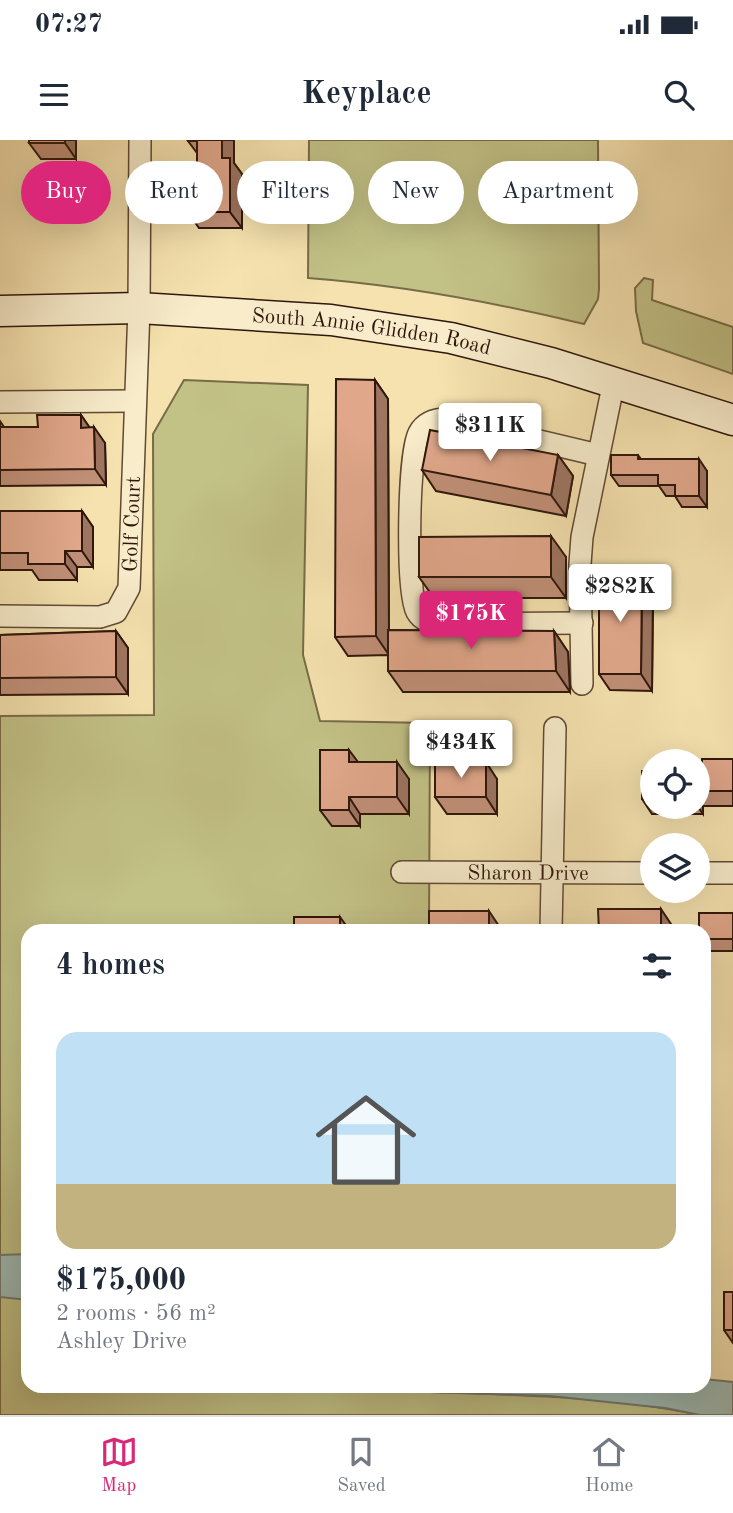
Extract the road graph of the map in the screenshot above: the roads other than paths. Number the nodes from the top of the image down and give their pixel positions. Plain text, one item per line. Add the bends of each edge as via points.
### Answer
1 (140, 140) edge
2 (139, 308) junction
3 (0, 312) edge
4 (614, 382) junction
5 (134, 401) junction
6 (0, 402) edge
7 (733, 420) edge
8 (598, 455) junction
9 (0, 616) edge
10 (582, 623) junction
11 (582, 684) dead end
12 (555, 727) dead end
13 (402, 872) dead end
14 (551, 873) junction
15 (640, 873) edge
16 (710, 873) edge
17 (733, 873) edge
18 (551, 924) edge

1 - 2 street, Golf Court
2 - 3 main road, South Annie Glidden Road
2 - 4 main road, South Annie Glidden Road via 331,320 451,338
2 - 5 street, Golf Court
4 - 7 main road, South Annie Glidden Road
4 - 8 street
5 - 6 street
5 - 9 street, Golf Court via 129,589 116,612 100,617
8 - 10 street via 582,537
8 - 10 street via 447,419 429,422 415,443 411,586 422,618 441,624
10 - 11 street
12 - 14 street
13 - 14 street, Sharon Drive
14 - 15 street, Sharon Drive
14 - 18 street
16 - 17 street

